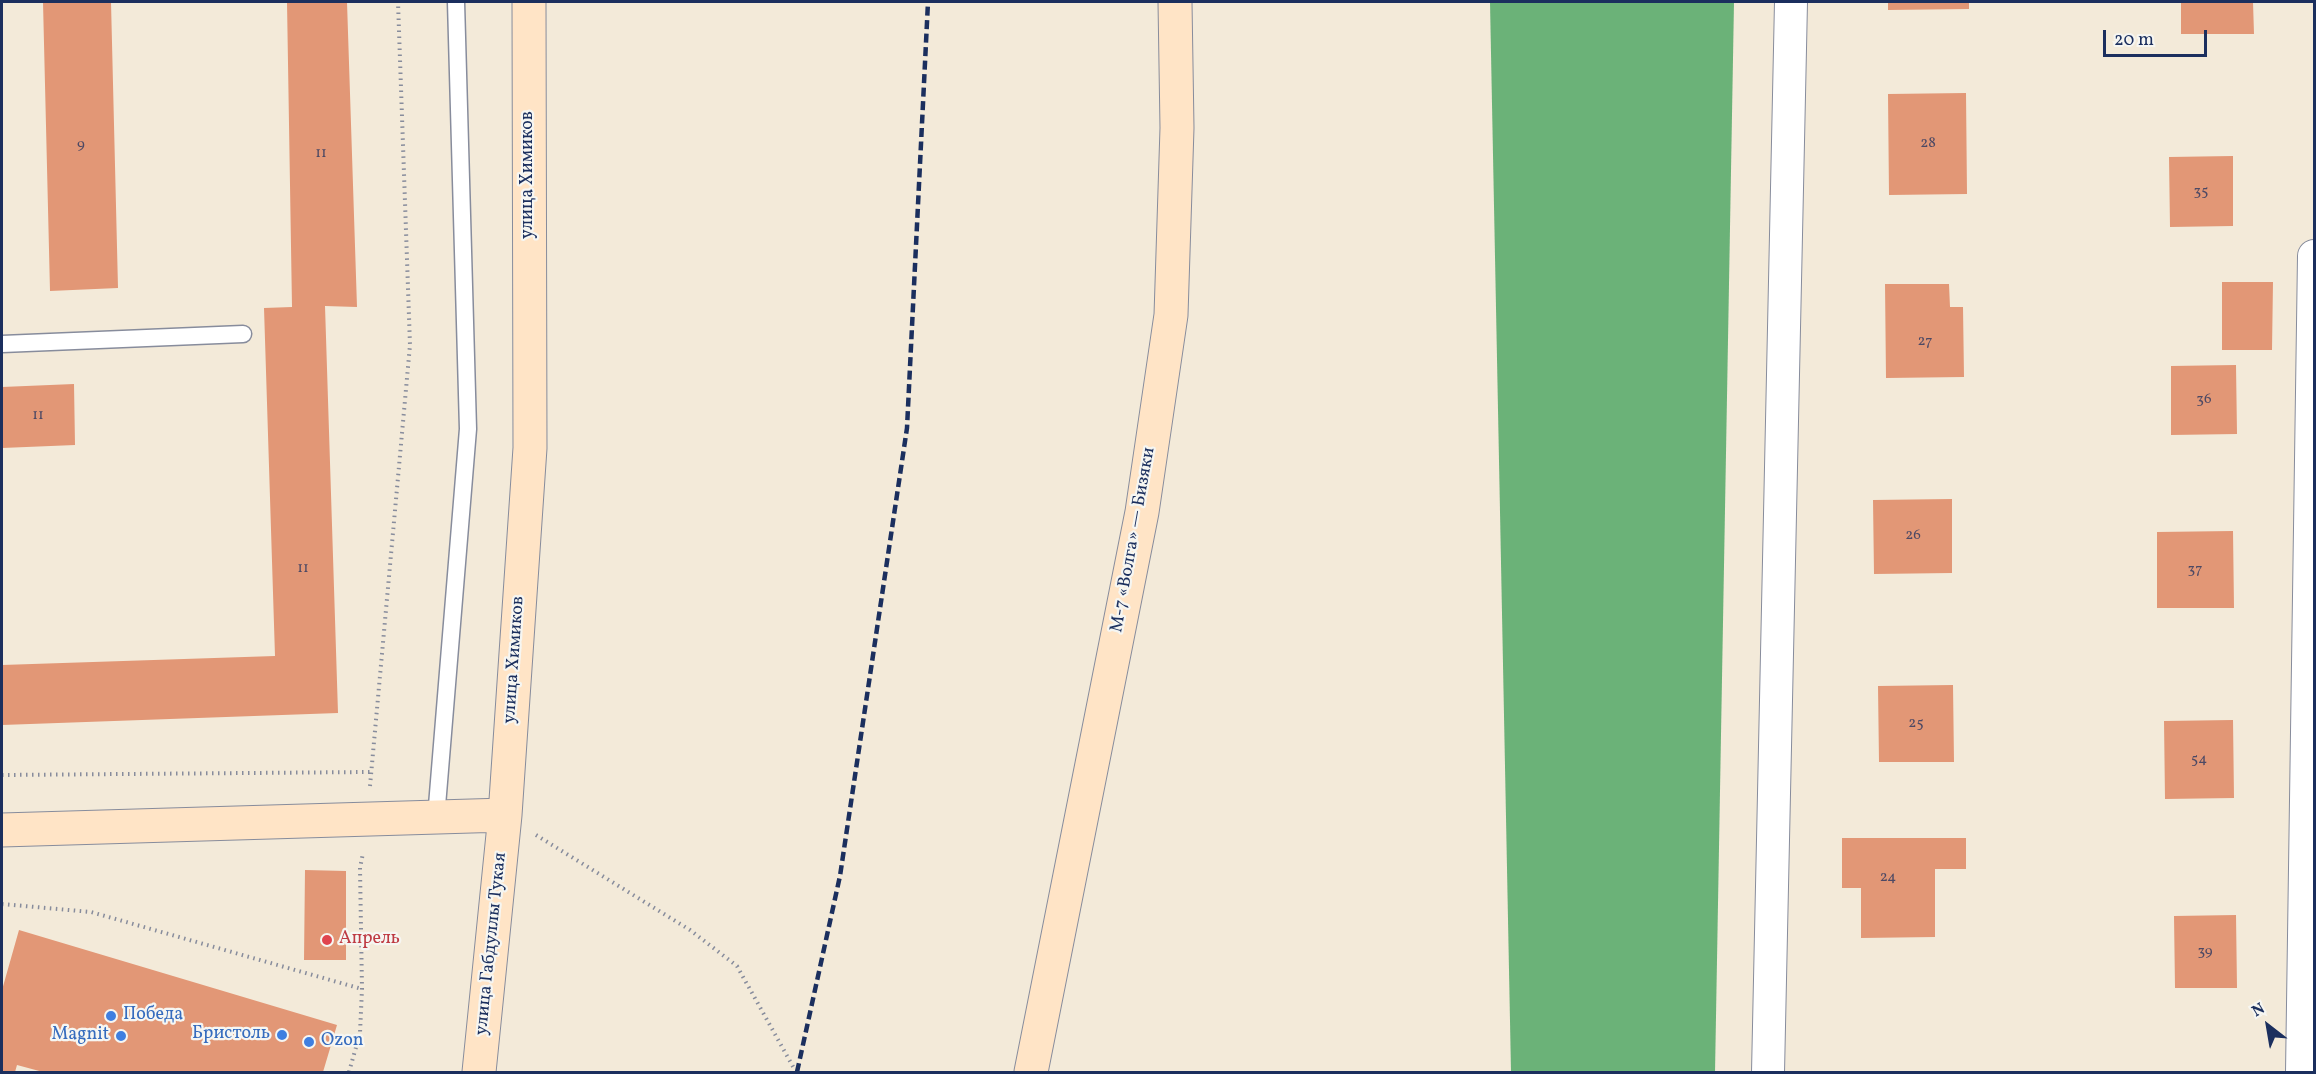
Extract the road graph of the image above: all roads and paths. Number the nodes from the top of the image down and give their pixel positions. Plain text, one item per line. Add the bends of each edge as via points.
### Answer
1 (398, 2) edge
2 (456, 2) edge
3 (529, 2) edge
4 (1175, 2) edge
5 (1791, 2) edge
6 (2314, 256) edge
7 (243, 334) dead end
8 (2, 344) edge
9 (371, 772) junction
10 (2, 775) edge
11 (505, 816) junction
12 (436, 818) junction
13 (367, 820) junction
14 (2, 830) edge
15 (2, 904) edge
16 (362, 989) junction
17 (349, 1072) edge
18 (479, 1072) edge
19 (796, 1072) edge
20 (1031, 1072) edge
21 (1768, 1072) edge
22 (2302, 1072) edge

1 - 9 path via 410,345
2 - 12 lane via 468,429
3 - 11 main road, улица Химиков via 530,448
4 - 20 main road, М-7 «Волга» — Бизяки via 1177,128 1171,315 1142,512
5 - 21 street
6 - 22 street
7 - 8 lane
9 - 10 path
9 - 13 path
11 - 12 main road
11 - 18 main road, улица Габдуллы Тукая
11 - 19 path via 690,930 737,966
12 - 13 main road
13 - 14 main road
13 - 16 path via 360,868
15 - 16 path via 91,912
16 - 17 path via 360,1033

